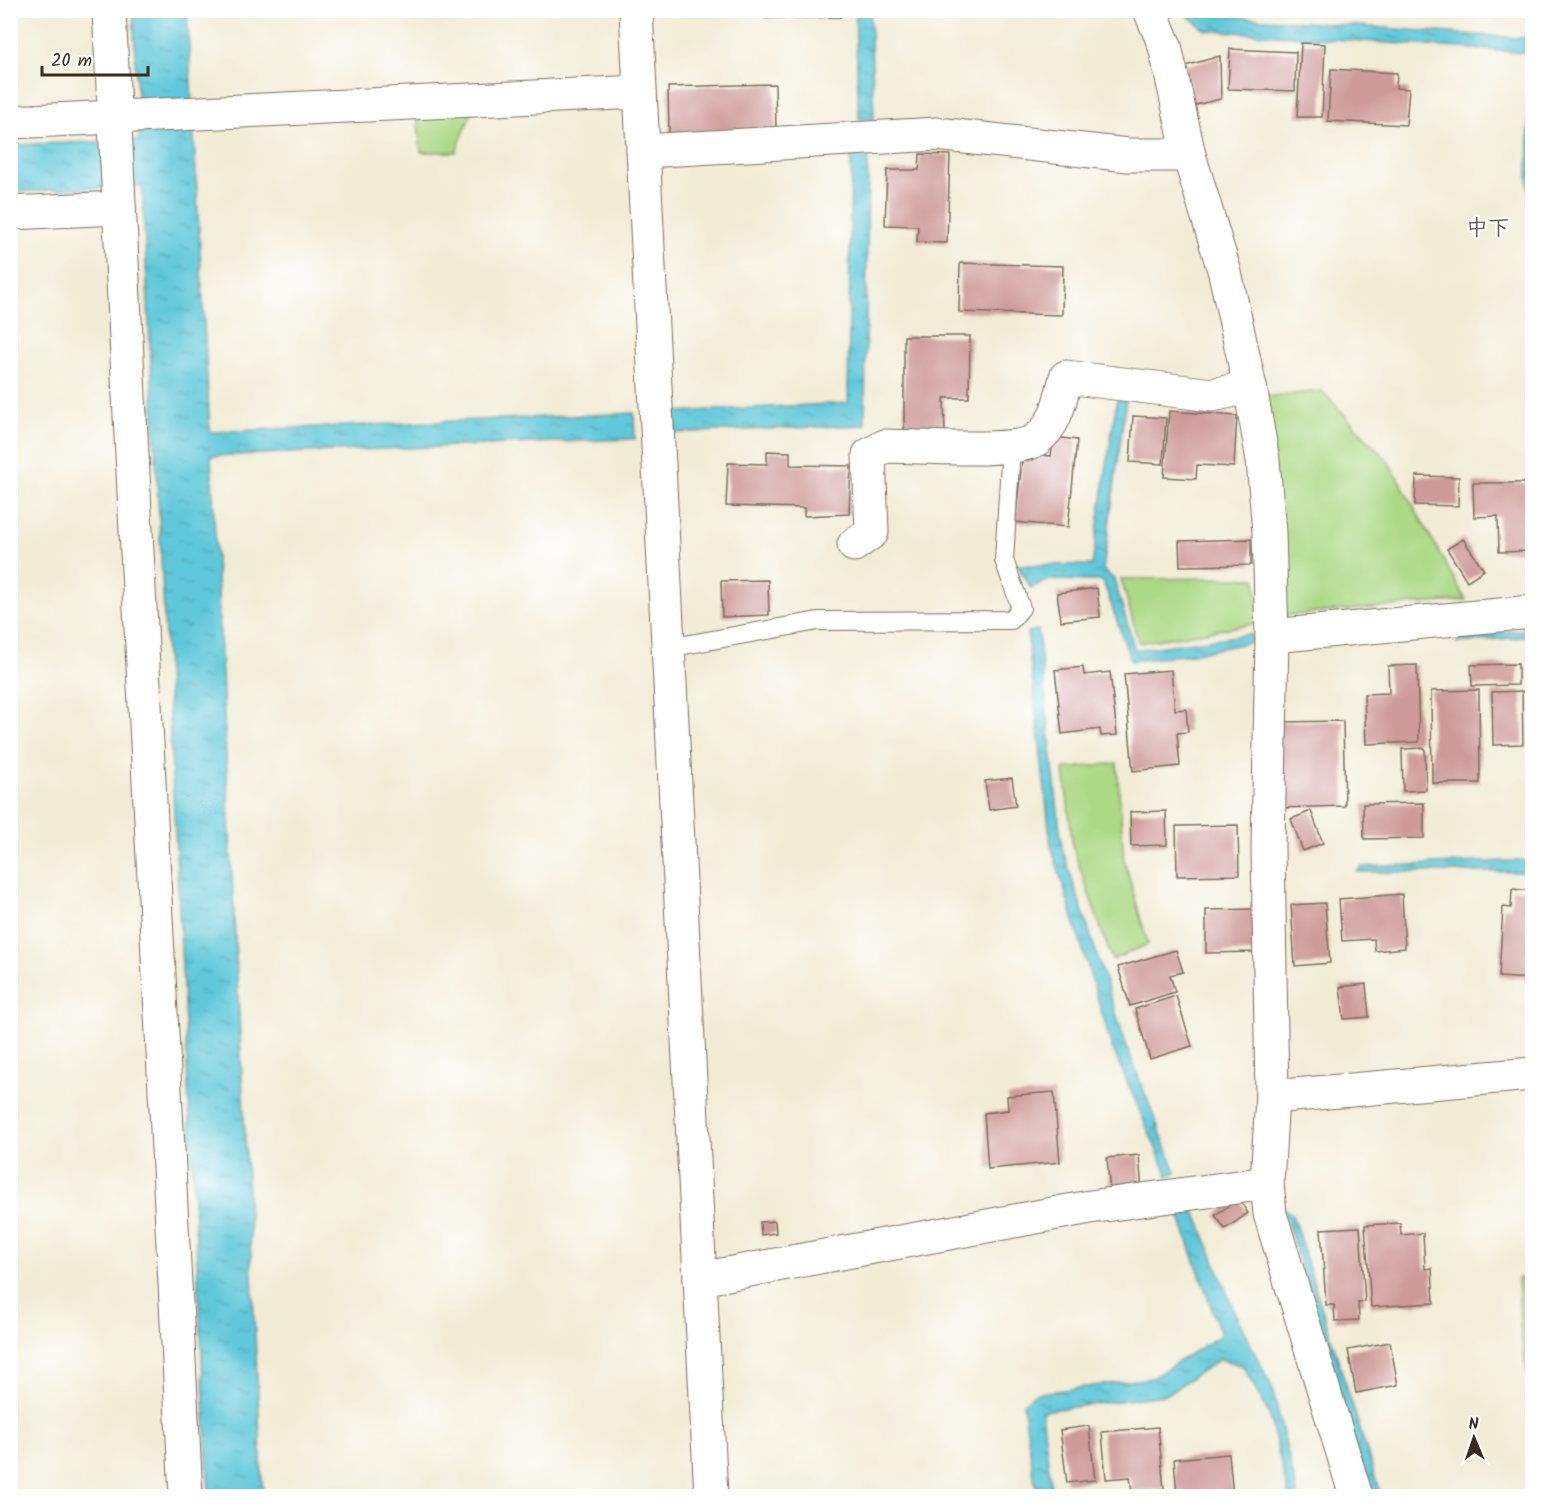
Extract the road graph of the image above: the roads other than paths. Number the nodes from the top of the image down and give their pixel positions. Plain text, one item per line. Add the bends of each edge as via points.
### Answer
1 (109, 10) edge
2 (636, 10) edge
3 (1150, 10) edge
4 (640, 92) junction
5 (120, 121) junction
6 (10, 122) edge
7 (643, 151) junction
8 (1189, 155) junction
9 (119, 203) junction
10 (10, 213) edge
11 (1250, 387) junction
12 (1011, 447) junction
13 (854, 545) dead end
14 (1533, 612) edge
15 (1272, 636) junction
16 (668, 648) junction
17 (1533, 1074) edge
18 (1272, 1097) junction
19 (1267, 1183) junction
20 (700, 1278) junction
21 (186, 1497) edge
22 (711, 1497) edge
23 (1356, 1497) edge

1 - 5 street
2 - 4 street
3 - 8 street via 1165,46
4 - 5 street via 201,113
4 - 7 street
5 - 6 street
5 - 9 street
7 - 8 street via 936,135 1128,155
7 - 16 street
8 - 11 street via 1225,273
9 - 10 street
9 - 21 street
11 - 12 street via 1212,395 1066,377 1054,419 1036,440
11 - 15 street via 1266,491
12 - 13 street via 885,446 869,455 872,532
12 - 16 lane via 1004,560 1021,608 1011,620 818,621
14 - 15 street
15 - 18 street via 1268,847
16 - 20 street
17 - 18 street
18 - 19 street
19 - 20 street via 1090,1207
19 - 23 street via 1270,1214
20 - 22 street

